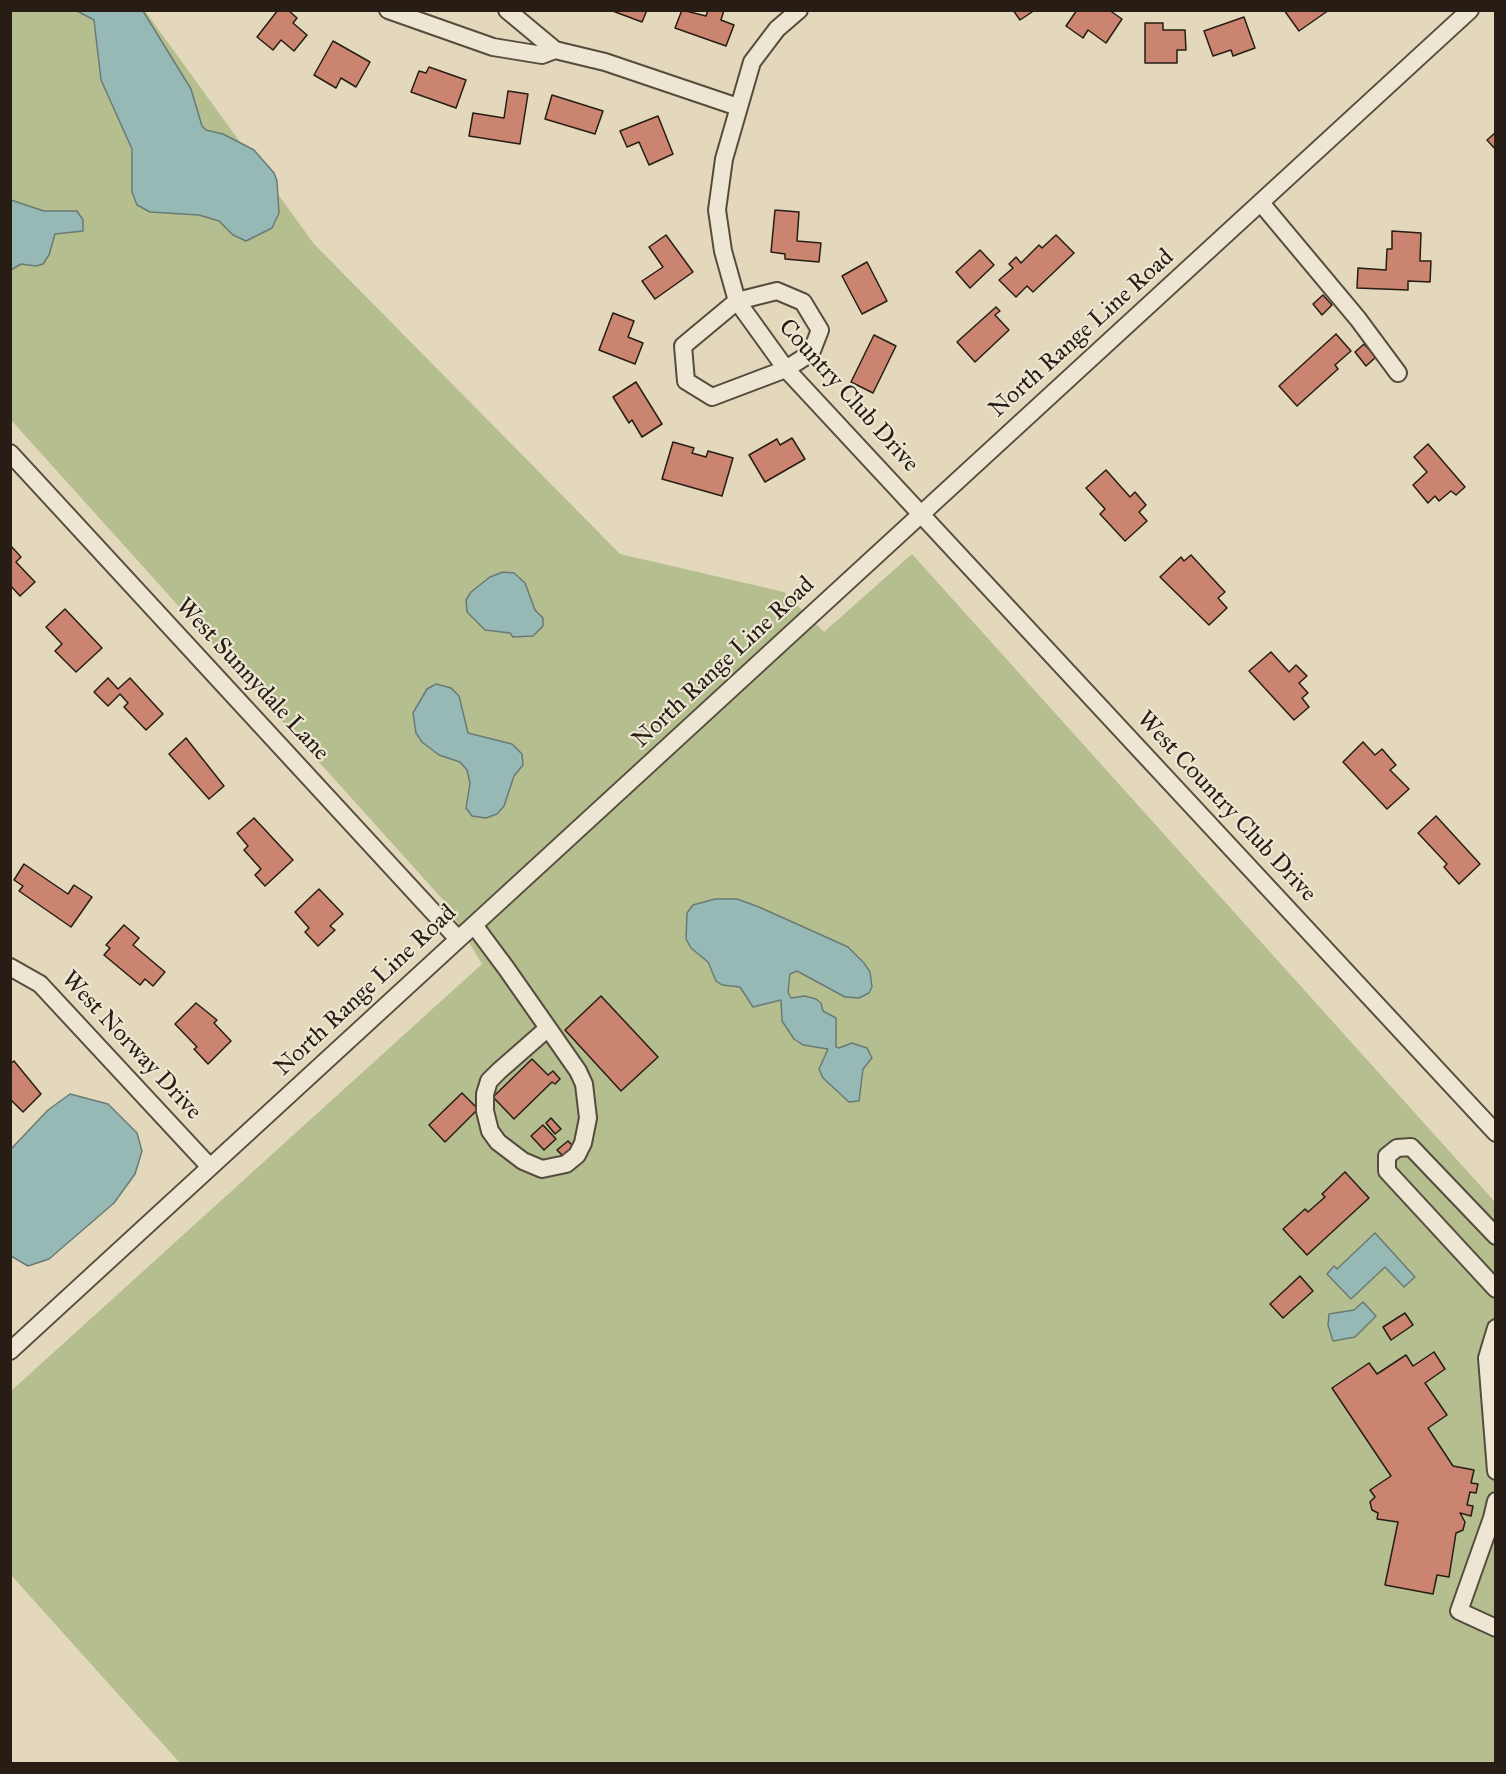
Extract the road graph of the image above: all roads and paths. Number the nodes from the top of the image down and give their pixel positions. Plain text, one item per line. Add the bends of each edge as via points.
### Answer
1 (388, 10) edge
2 (507, 10) edge
3 (799, 10) edge
4 (1470, 10) edge
5 (555, 50) junction
6 (738, 107) junction
7 (1260, 203) junction
8 (737, 301) junction
9 (786, 369) junction
10 (1398, 373) dead end
11 (10, 453) edge
12 (921, 513) junction
13 (474, 925) junction
14 (458, 939) junction
15 (10, 967) edge
16 (548, 1028) junction
17 (1496, 1133) edge
18 (210, 1167) junction
19 (1496, 1236) edge
20 (1496, 1288) edge
21 (1496, 1328) edge
22 (10, 1351) edge
23 (1492, 1372) edge
24 (1496, 1471) edge
25 (1496, 1501) edge
26 (1496, 1628) edge

1 - 5 street via 494,47 542,55
2 - 5 street
3 - 6 street, Country Club Drive via 777,29 752,62
4 - 7 street, North Range Line Road
5 - 6 street via 605,62
6 - 8 street, Country Club Drive via 724,159 717,210
7 - 10 street
7 - 12 street, North Range Line Road
8 - 9 street, Country Club Drive
8 - 9 street via 777,291 803,302 820,330 811,353
8 - 9 street via 683,346 686,381 712,397
9 - 12 street, Country Club Drive
11 - 14 street, West Sunnydale Lane
12 - 13 street, North Range Line Road
12 - 17 street, West Country Club Drive
13 - 14 street, North Range Line Road
13 - 16 street
14 - 18 street, North Range Line Road
15 - 18 street, West Norway Drive via 40,984
16 - 16 street via 585,1084 588,1118 577,1155 555,1168 542,1169 523,1161 498,1142 490,1131 485,1094 489,1081
18 - 22 street, North Range Line Road
19 - 20 street via 1411,1147 1397,1148 1387,1156 1387,1171
21 - 23 street via 1487,1358
23 - 24 street
25 - 26 street via 1459,1611

